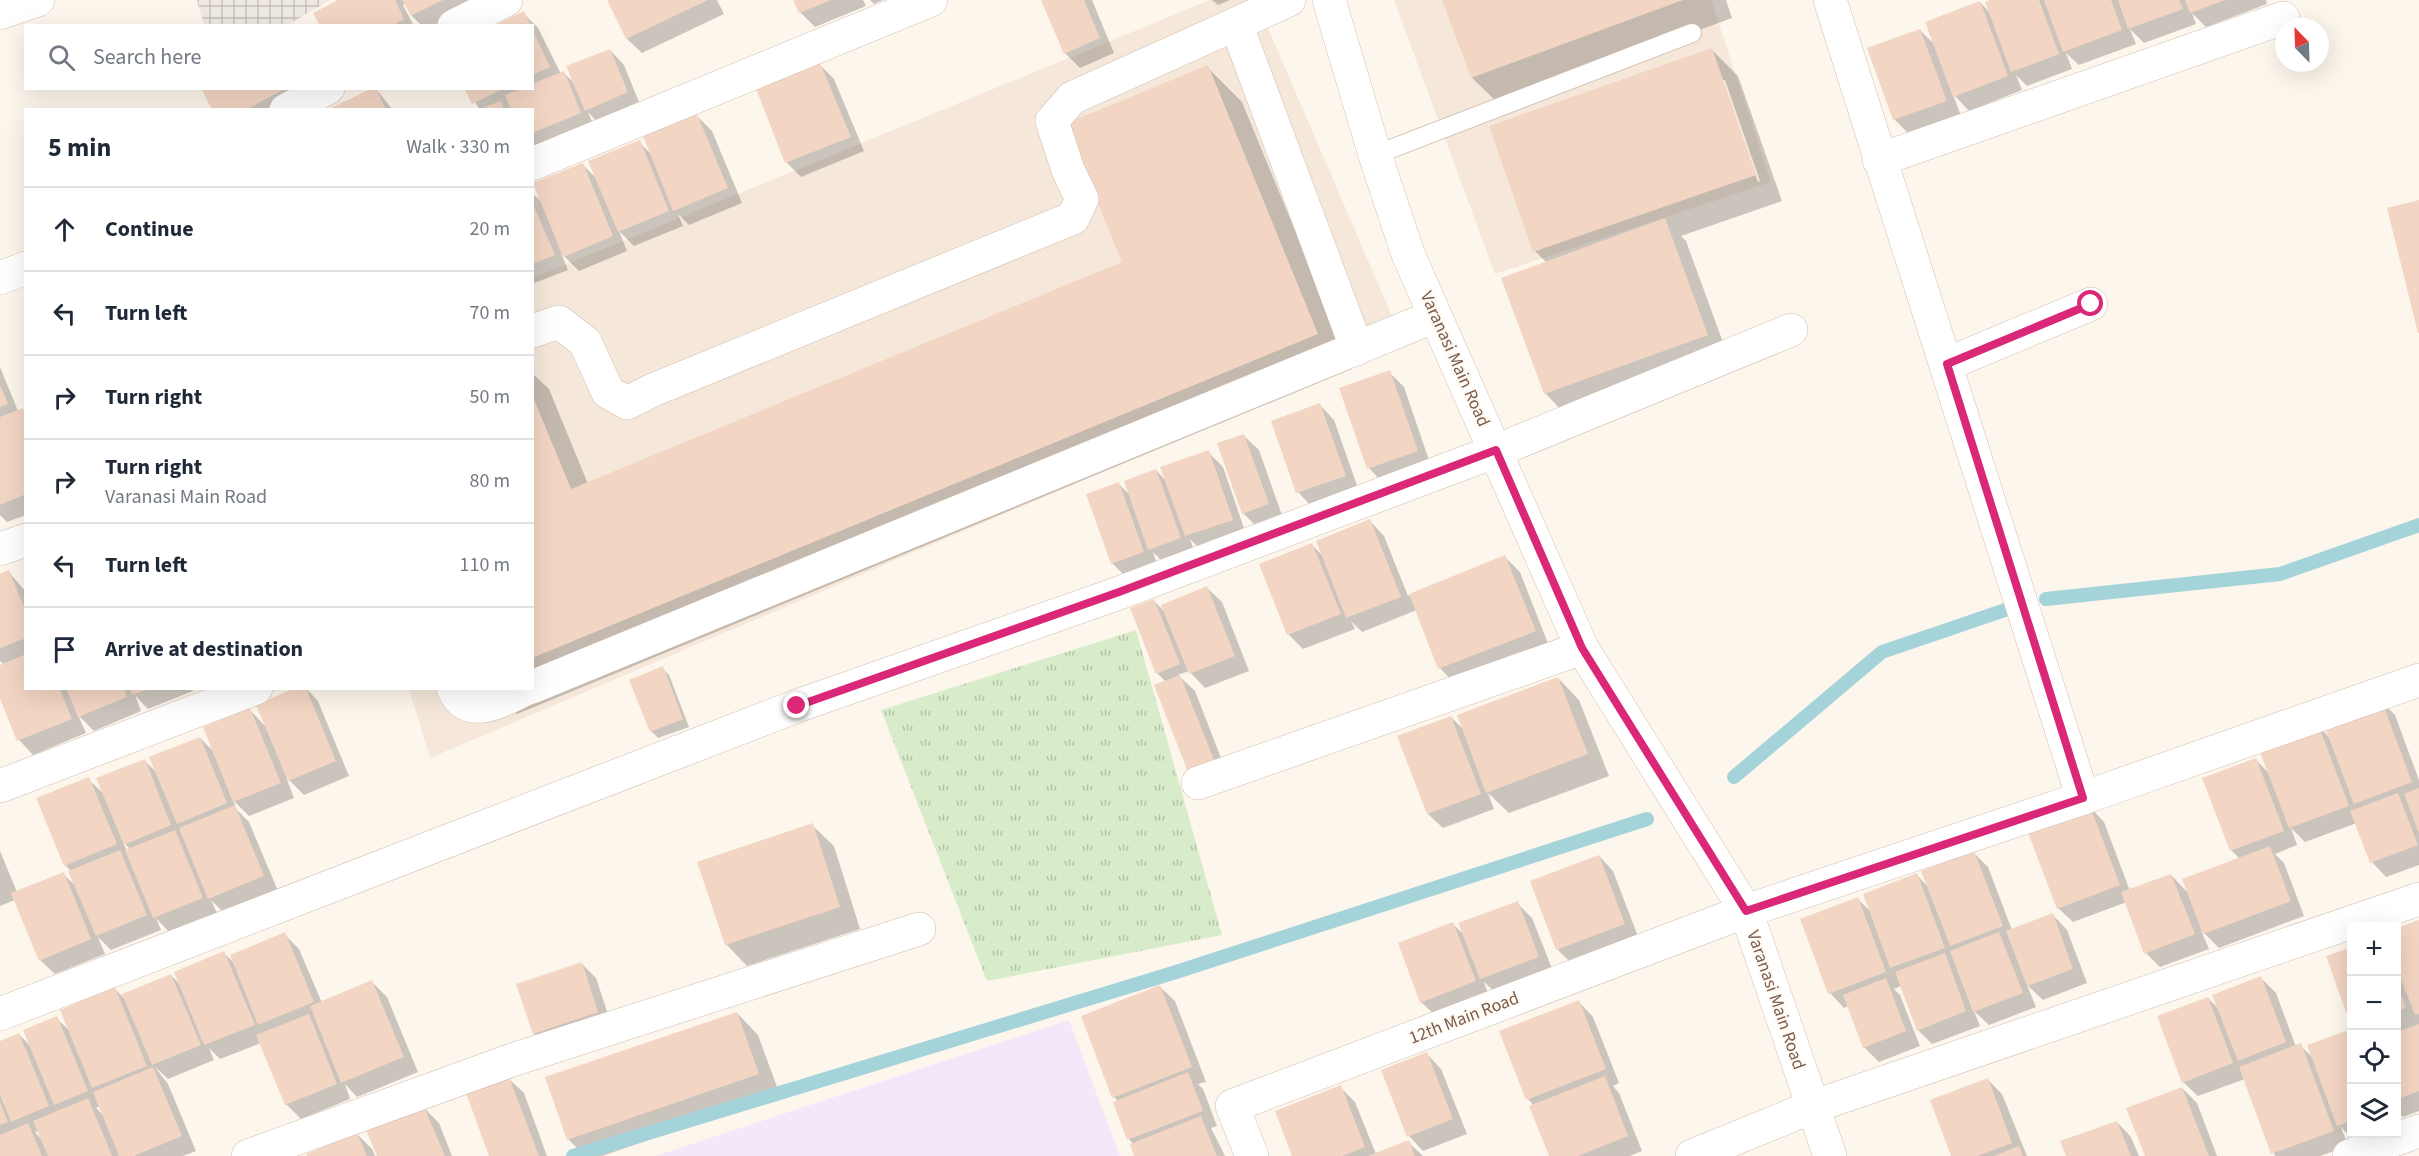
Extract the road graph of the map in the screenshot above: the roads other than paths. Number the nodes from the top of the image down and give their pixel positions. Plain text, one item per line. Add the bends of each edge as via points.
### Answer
1 (38, 0) edge
2 (506, 0) edge
3 (931, 0) edge
4 (1289, 0) edge
5 (1329, 0) edge
6 (1830, 0) edge
7 (0, 13) edge
8 (2275, 21) edge
9 (458, 24) edge
10 (1236, 24) junction
11 (1692, 33) dead end
12 (324, 90) edge
13 (290, 108) edge
14 (1375, 155) junction
15 (1879, 160) junction
16 (534, 163) edge
17 (24, 269) edge
18 (0, 278) edge
19 (2091, 304) dead end
20 (1435, 316) junction
21 (534, 330) edge
22 (1791, 330) dead end
23 (1357, 349) junction
24 (1947, 364) junction
25 (1496, 450) junction
26 (24, 541) edge
27 (0, 549) edge
28 (1582, 648) junction
29 (2419, 680) edge
30 (534, 686) edge
31 (251, 690) edge
32 (454, 690) edge
33 (524, 690) edge
34 (1198, 783) dead end
35 (0, 786) edge
36 (2083, 798) junction
37 (2419, 899) edge
38 (1746, 911) junction
39 (919, 929) dead end
40 (0, 1014) edge
41 (1812, 1107) junction
42 (2419, 1131) edge
43 (248, 1156) edge
44 (1252, 1156) edge
45 (1692, 1156) edge
46 (1830, 1156) edge
47 (2349, 1156) edge

1 - 7 street
2 - 9 street
3 - 16 street
4 - 10 street
5 - 14 street, Varanasi Main Road
6 - 15 street
8 - 15 street
10 - 21 street via 1072,98 1052,120 1082,199 1073,218 627,403 608,392 585,342 559,322
10 - 23 street
11 - 14 lane
12 - 13 street
14 - 20 street, Varanasi Main Road via 1408,254
15 - 24 street
17 - 18 street
19 - 24 street
20 - 23 street
20 - 25 street, Varanasi Main Road
22 - 25 street
23 - 30 street
24 - 36 street
25 - 28 street, Varanasi Main Road
25 - 40 street via 1119,592 797,706
26 - 27 street
28 - 34 street
28 - 38 street, Varanasi Main Road
29 - 36 street
31 - 35 street
32 - 33 street via 463,705 475,708
36 - 38 street
37 - 41 street
38 - 41 street, Varanasi Main Road
38 - 44 street, 12th Main Road via 1232,1106
39 - 43 street via 515,1059
41 - 45 street
41 - 46 street, Varanasi Main Road
42 - 47 street

